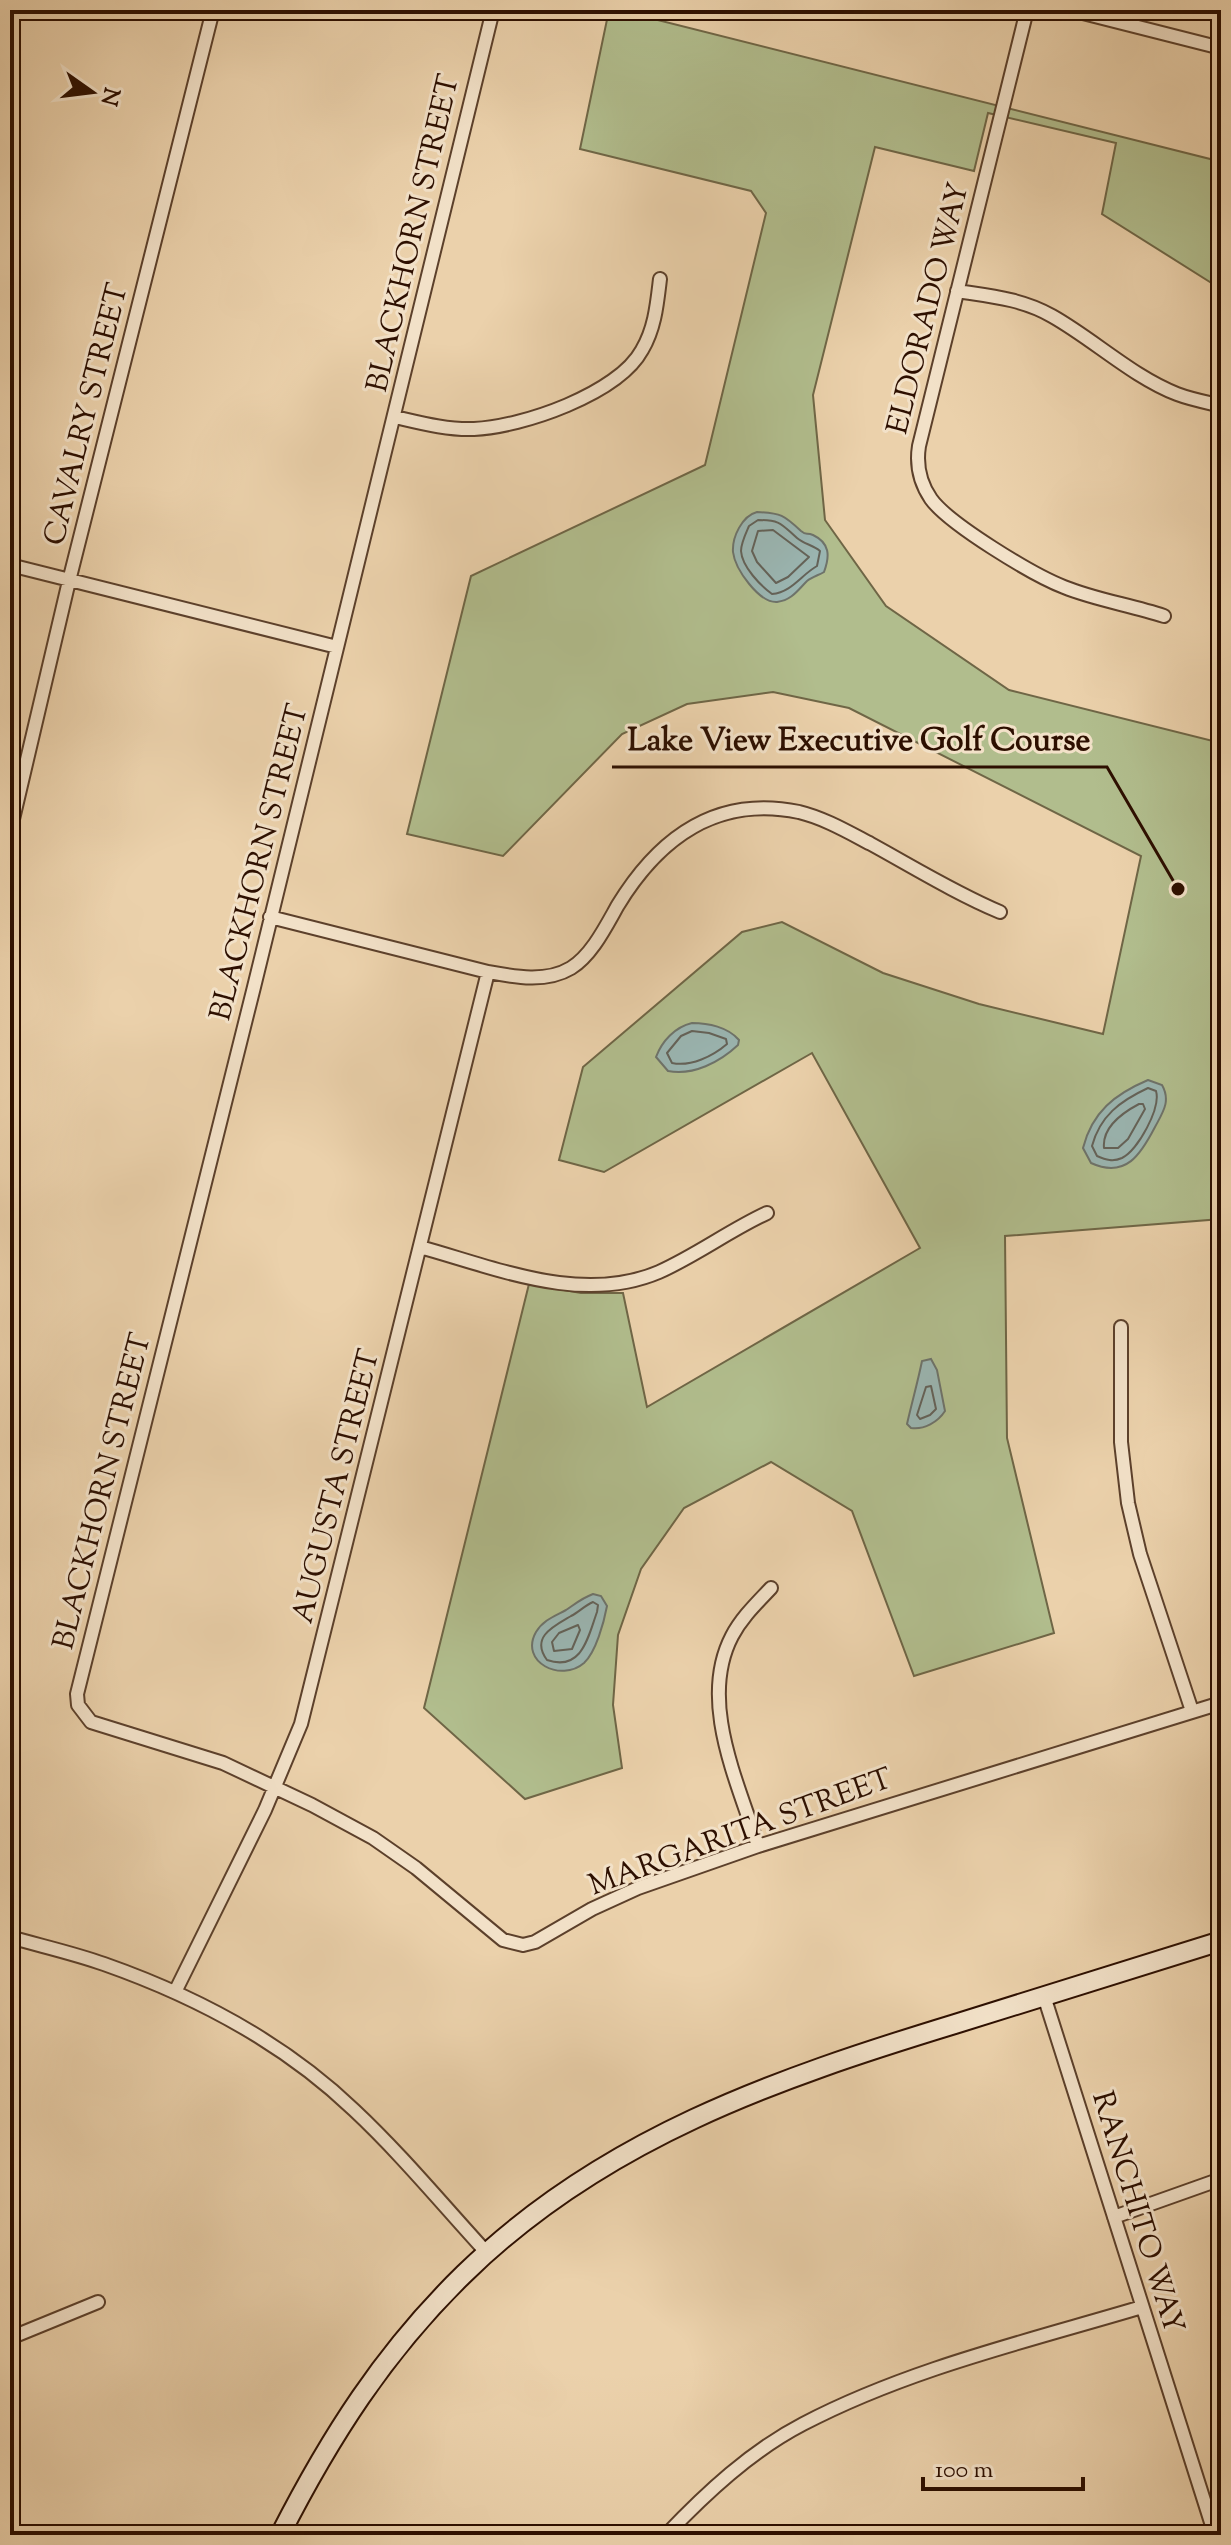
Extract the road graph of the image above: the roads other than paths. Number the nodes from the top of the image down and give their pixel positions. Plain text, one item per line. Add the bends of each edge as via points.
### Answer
1 (213, 10) edge
2 (493, 10) edge
3 (1027, 10) edge
4 (1071, 10) edge
5 (1221, 48) edge
6 (660, 279) dead end
7 (957, 291) junction
8 (1218, 405) dead end
9 (395, 417) junction
10 (10, 565) edge
11 (69, 581) junction
12 (1164, 616) dead end
13 (337, 647) junction
14 (10, 832) edge
15 (1000, 912) dead end
16 (270, 917) junction
17 (488, 972) junction
18 (767, 1213) dead end
19 (420, 1247) junction
20 (1121, 1327) dead end
21 (771, 1588) dead end
22 (1221, 1703) edge
23 (1192, 1711) junction
24 (91, 1722) joint
25 (276, 1787) junction
26 (758, 1846) junction
27 (10, 1937) edge
28 (1221, 1941) edge
29 (175, 1992) junction
30 (1044, 1996) junction
31 (1221, 2179) edge
32 (1114, 2217) junction
33 (487, 2253) junction
34 (98, 2302) dead end
35 (1142, 2307) junction
36 (10, 2338) edge
37 (280, 2535) edge
38 (666, 2535) edge
39 (1215, 2535) edge

1 - 11 street, CAVALRY STREET
2 - 9 street, BLACKHORN STREET
3 - 7 street, ELDORADO WAY
4 - 5 street
6 - 9 street via 650,335 641,352 609,385 588,396 516,422 472,430
7 - 8 street via 1031,306 1176,394
7 - 12 street, ELDORADO WAY via 919,446 925,490 960,525 1037,575 1091,597
9 - 13 street, BLACKHORN STREET
10 - 11 street
11 - 13 street
11 - 14 street, CAVALRY STREET
13 - 16 street, BLACKHORN STREET
15 - 17 street via 831,823 799,812 744,810 712,817 667,843 571,968 537,978
16 - 17 street
16 - 24 street, BLACKHORN STREET via 77,1694 78,1705
17 - 19 street, AUGUSTA STREET
18 - 19 street via 656,1273 596,1286 543,1280
19 - 25 street, AUGUSTA STREET via 319,1658
20 - 23 street via 1121,1442 1128,1503
21 - 26 street via 732,1637 718,1685 728,1749
22 - 23 street, MARGARITA STREET
23 - 26 street, MARGARITA STREET
24 - 25 street, MARGARITA STREET via 223,1763
25 - 26 street, MARGARITA STREET via 373,1838 503,1940 523,1945 638,1888
25 - 29 street, AUGUSTA STREET
27 - 29 street via 101,1963
28 - 30 street
29 - 33 street via 233,2022 315,2077 354,2110
30 - 32 street, RANCHITO WAY
30 - 33 street via 786,2078 684,2122 577,2183
31 - 32 street
32 - 35 street, RANCHITO WAY
33 - 37 street via 426,2314 358,2398
34 - 36 street
35 - 38 street via 963,2361 813,2419 714,2487
35 - 39 street, RANCHITO WAY

